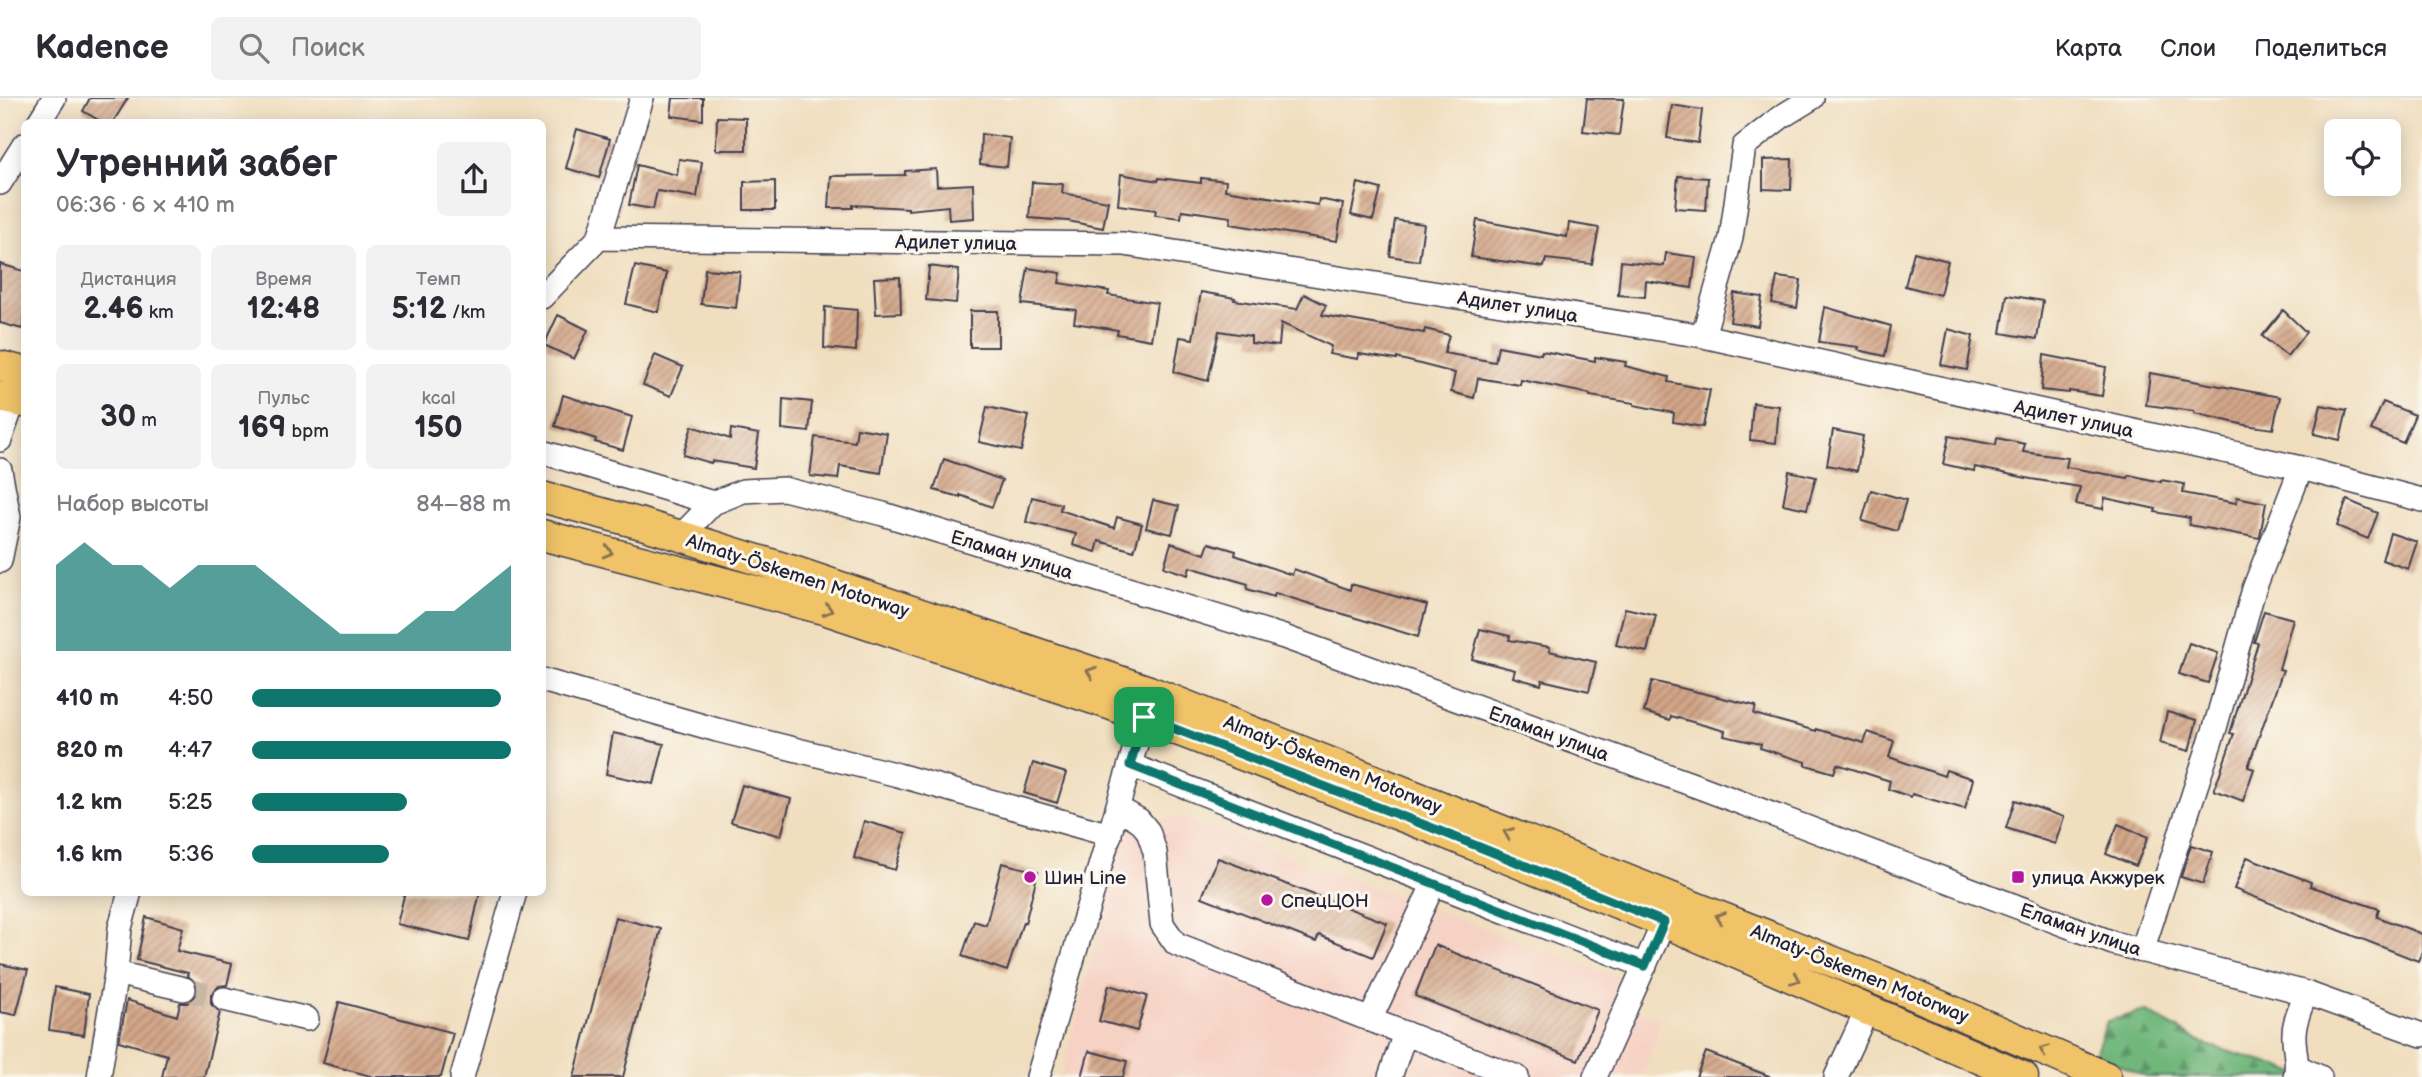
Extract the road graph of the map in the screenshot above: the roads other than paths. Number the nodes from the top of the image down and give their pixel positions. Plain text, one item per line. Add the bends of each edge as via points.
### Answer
1 (54, 98) edge
2 (642, 98) edge
3 (1812, 98) edge
4 (41, 119) edge
5 (21, 150) edge
6 (0, 183) edge
7 (599, 238) junction
8 (546, 293) edge
9 (1703, 336) junction
10 (0, 366) edge
11 (21, 371) edge
12 (13, 400) edge
13 (0, 440) edge
14 (546, 453) edge
15 (2301, 468) junction
16 (0, 470) edge
17 (546, 498) edge
18 (6, 500) junction
19 (2422, 500) edge
20 (713, 503) junction
21 (21, 512) edge
22 (546, 536) edge
23 (680, 537) junction
24 (0, 561) edge
25 (787, 584) junction
26 (546, 681) edge
27 (1144, 717) junction
28 (1130, 765) junction
29 (1118, 807) junction
30 (1110, 835) junction
31 (1434, 883) junction
32 (129, 896) edge
33 (514, 896) edge
34 (1664, 922) junction
35 (2141, 950) junction
36 (1645, 966) junction
37 (116, 973) junction
38 (184, 989) tunnel mouth
39 (2306, 993) junction
40 (224, 999) tunnel mouth
41 (1867, 1010) junction
42 (307, 1019) dead end
43 (1370, 1020) junction
44 (1405, 1034) junction
45 (2422, 1035) edge
46 (1982, 1067) edge
47 (1488, 1072) edge
48 (2297, 1072) edge
49 (99, 1077) edge
50 (462, 1077) edge
51 (1038, 1077) edge
52 (1390, 1077) edge
53 (1517, 1077) edge
54 (1595, 1077) edge
55 (1836, 1077) edge
56 (2023, 1077) edge
57 (2106, 1077) edge
58 (2320, 1077) edge

1 - 4 street
2 - 7 street
3 - 9 street via 1744,146 1731,238
5 - 6 street
7 - 8 street
7 - 9 street, Адилет улица via 1124,244
9 - 15 street, Адилет улица
10 - 11 main road
12 - 13 street
14 - 20 street
15 - 19 street, Адилет улица
15 - 35 street via 2254,589 2215,728
16 - 18 street
17 - 23 main road, Almaty-Öskemen Motorway
18 - 21 street
18 - 24 street via 7,538
20 - 23 street, Еламан улица
20 - 35 street, Еламан улица via 743,491 783,489 883,514 1284,637
22 -> 25 main road, Almaty-Öskemen Motorway
23 - 25 main road, Almaty-Öskemen Motorway
25 -> 27 main road, Almaty-Öskemen Motorway via 827,610
57 -> 25 main road, Almaty-Öskemen Motorway via 1882,981 1149,691
26 - 30 street
27 - 28 street
27 - 34 main road, Almaty-Öskemen Motorway
28 - 29 street
28 - 31 street
29 - 30 street
29 - 43 street via 1148,831 1155,852 1162,923 1176,944
30 - 51 street
31 - 36 street
31 - 43 street
32 - 37 street
33 - 50 street
34 - 36 street
34 -> 41 main road, Almaty-Öskemen Motorway
35 - 39 street, Еламан улица
36 - 54 street
37 - 38 street
37 - 49 street
39 - 45 street, Еламан улица
39 - 48 street via 2295,1024
40 - 42 street
41 - 46 main road, Almaty-Öskemen Motorway
41 - 55 street
43 - 44 street
44 - 47 street
44 - 52 street
46 - 56 main road, Almaty-Öskemen Motorway
47 - 53 street
48 - 58 street

